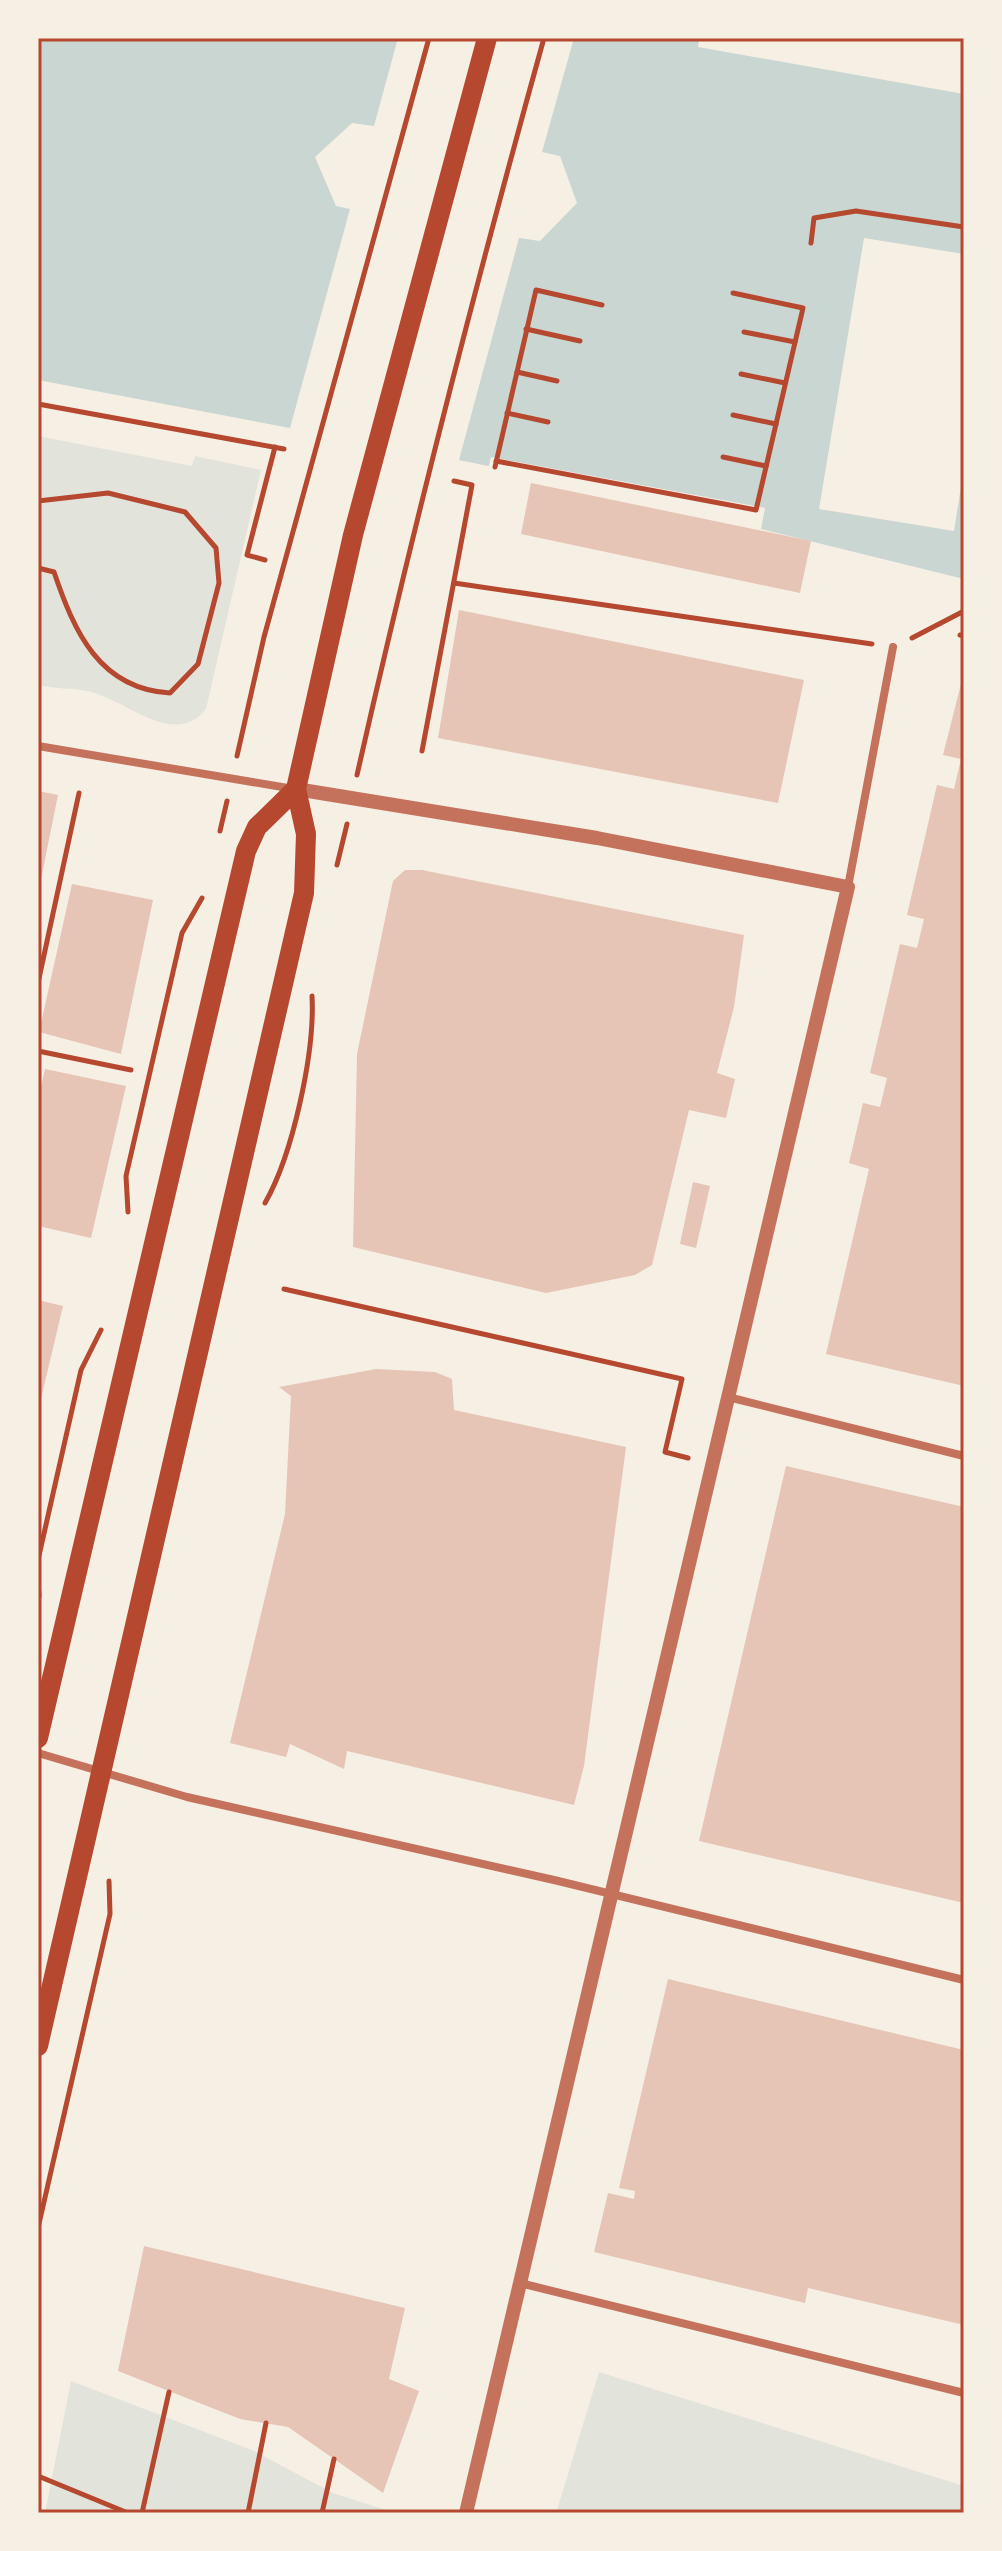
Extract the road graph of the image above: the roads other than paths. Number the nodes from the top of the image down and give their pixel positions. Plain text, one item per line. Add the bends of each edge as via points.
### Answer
1 (487, 38) edge
2 (893, 647) road end
3 (38, 746) edge
4 (296, 789) junction
5 (848, 887) junction
6 (728, 1397) junction
7 (964, 1456) edge
8 (38, 1738) edge
9 (38, 1753) edge
10 (102, 1772) junction
11 (611, 1895) junction
12 (964, 1980) edge
13 (38, 2046) edge
14 (520, 2283) junction
15 (964, 2393) edge
16 (466, 2513) edge

1 - 4 main road via 353,535
2 - 5 street
3 - 4 street
4 - 5 street via 597,838
4 - 8 main road via 257,827 246,851
4 - 10 main road via 306,834 304,893
5 - 6 street
6 - 7 street
6 - 11 street
9 - 10 street
10 - 11 street via 187,1797
10 - 13 main road
11 - 12 street
11 - 14 street
14 - 15 street
14 - 16 street

